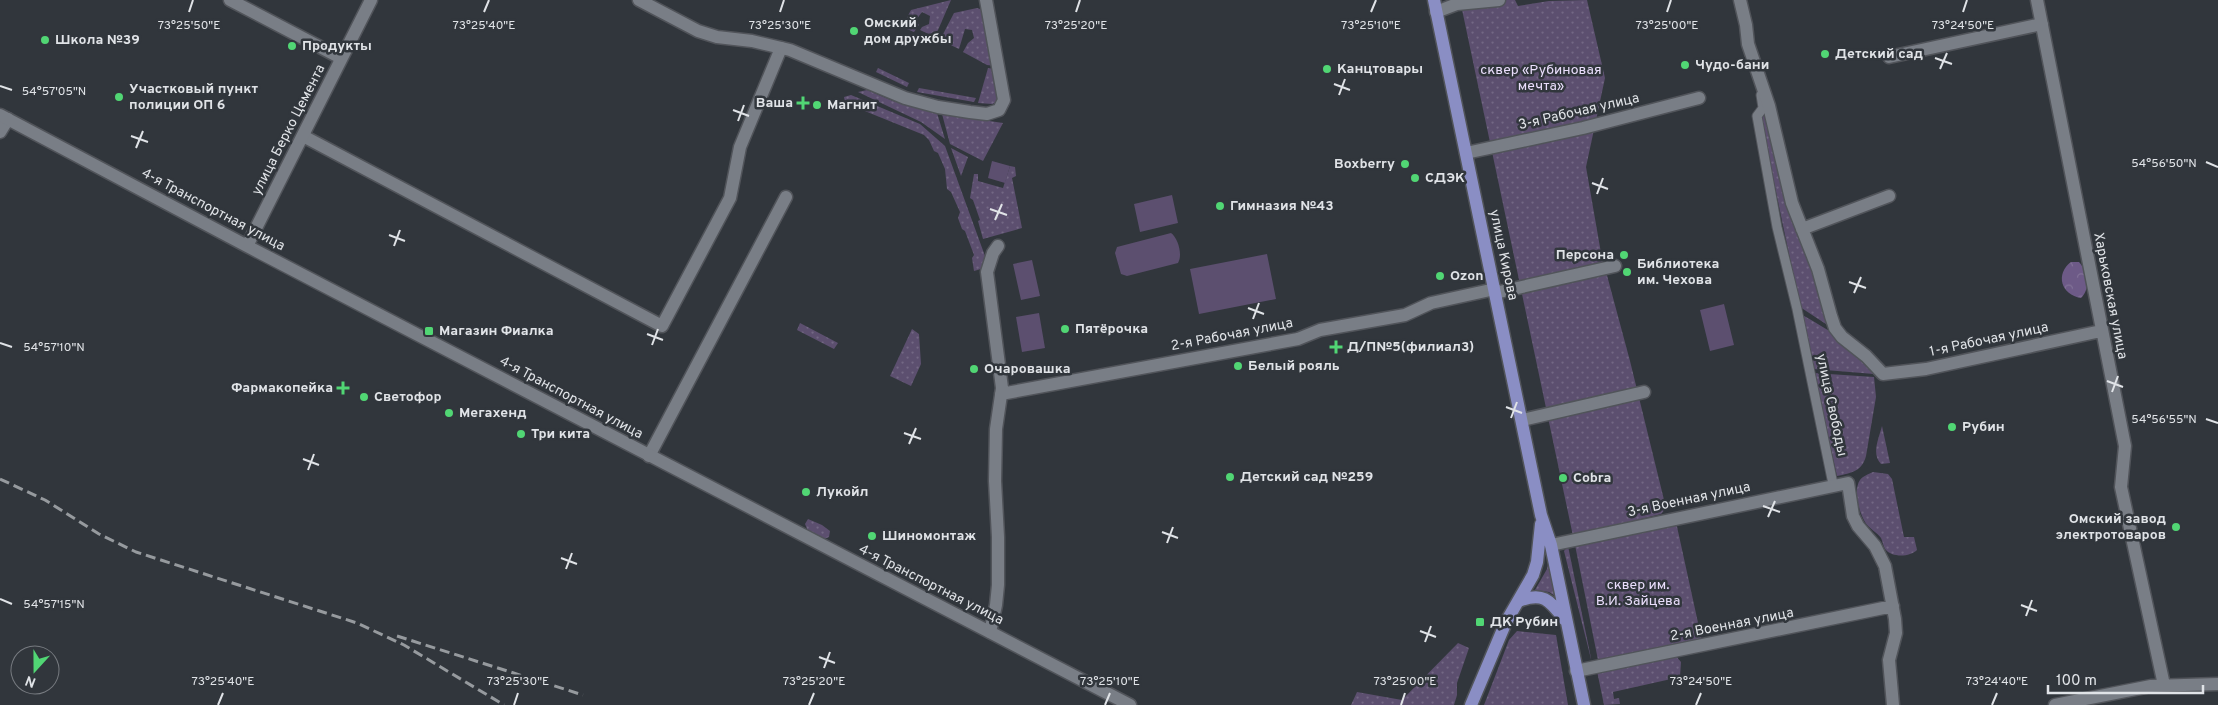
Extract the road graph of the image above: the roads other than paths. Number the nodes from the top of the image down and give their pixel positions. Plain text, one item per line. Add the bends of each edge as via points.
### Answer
1 (230, 0) edge
2 (371, 0) edge
3 (639, 0) edge
4 (986, 0) edge
5 (1499, 0) edge
6 (1740, 0) edge
7 (2037, 0) edge
8 (1435, 6) edge
9 (2042, 24) junction
10 (781, 48) junction
11 (1889, 57) dead end
12 (342, 58) junction
13 (1762, 88) junction
14 (1698, 98) dead end
15 (4, 117) edge
16 (0, 132) edge
17 (303, 136) junction
18 (1466, 153) junction
19 (1889, 196) dead end
20 (786, 197) dead end
21 (1802, 229) junction
22 (247, 246) junction
23 (998, 246) dead end
24 (1615, 266) dead end
25 (1495, 291) junction
26 (2101, 331) junction
27 (1883, 374) joint
28 (1644, 392) dead end
29 (1001, 394) junction
30 (1522, 420) junction
31 (649, 456) junction
32 (1833, 484) junction
33 (1541, 516) junction
34 (1551, 545) junction
35 (1519, 601) junction
36 (1893, 606) junction
37 (1567, 624) junction
38 (990, 632) junction
39 (1576, 671) junction
40 (2218, 684) edge
41 (2164, 685) junction
42 (1130, 705) edge
43 (1470, 705) edge
44 (1584, 705) edge
45 (1893, 705) edge
46 (2055, 705) edge

1 - 12 street
2 - 12 street, улица Берко Цемента
3 - 10 street via 698,31
4 - 10 street via 1004,100 999,110 987,114 938,107 905,98
5 - 8 street
6 - 13 street, улица Свободы via 1748,44
7 - 9 street, Харьковская улица
8 - 18 main road, улица Кирова
9 - 11 street
9 - 26 street, Харьковская улица
10 - 17 street via 740,147 730,198 662,326
12 - 17 street, улица Берко Цемента
13 - 21 street, улица Свободы via 1792,203
13 - 32 street, улица Свободы via 1763,108 1756,116
14 - 18 street, 3-я Рабочая улица via 1583,128
15 - 16 street
15 - 22 street, 4-я Транспортная улица
17 - 22 street, улица Берко Цемента
18 - 25 main road, улица Кирова
19 - 21 street
20 - 31 street
21 - 27 street, улица Свободы via 1836,328
22 - 31 street, 4-я Транспортная улица
23 - 29 street via 987,272
24 - 25 street, 2-я Рабочая улица
25 - 29 street, 2-я Рабочая улица via 1431,303 1405,315 1320,330 1298,339
25 - 30 main road, улица Кирова
26 - 27 street, 1-я Рабочая улица via 1926,369
26 - 41 street, Харьковская улица via 2125,446 2121,486
28 - 30 street
29 - 38 street via 995,472 998,585
30 - 33 main road, улица Кирова
31 - 38 street, 4-я Транспортная улица
32 - 34 street, 3-я Военная улица
32 - 36 street via 1848,483 1853,516 1885,566
33 - 34 main road, улица Кирова
33 - 35 main road, улица Кирова via 1537,562
34 - 37 main road, улица Кирова
35 - 37 main road via 1530,596 1545,598
35 - 43 main road, улица Кирова via 1506,622
36 - 39 street, 2-я Военная улица
36 - 45 street via 1896,633 1889,660
37 - 39 main road, улица Кирова
38 - 42 street, 4-я Транспортная улица
39 - 44 main road, улица Кирова
40 - 41 street
41 - 46 street

